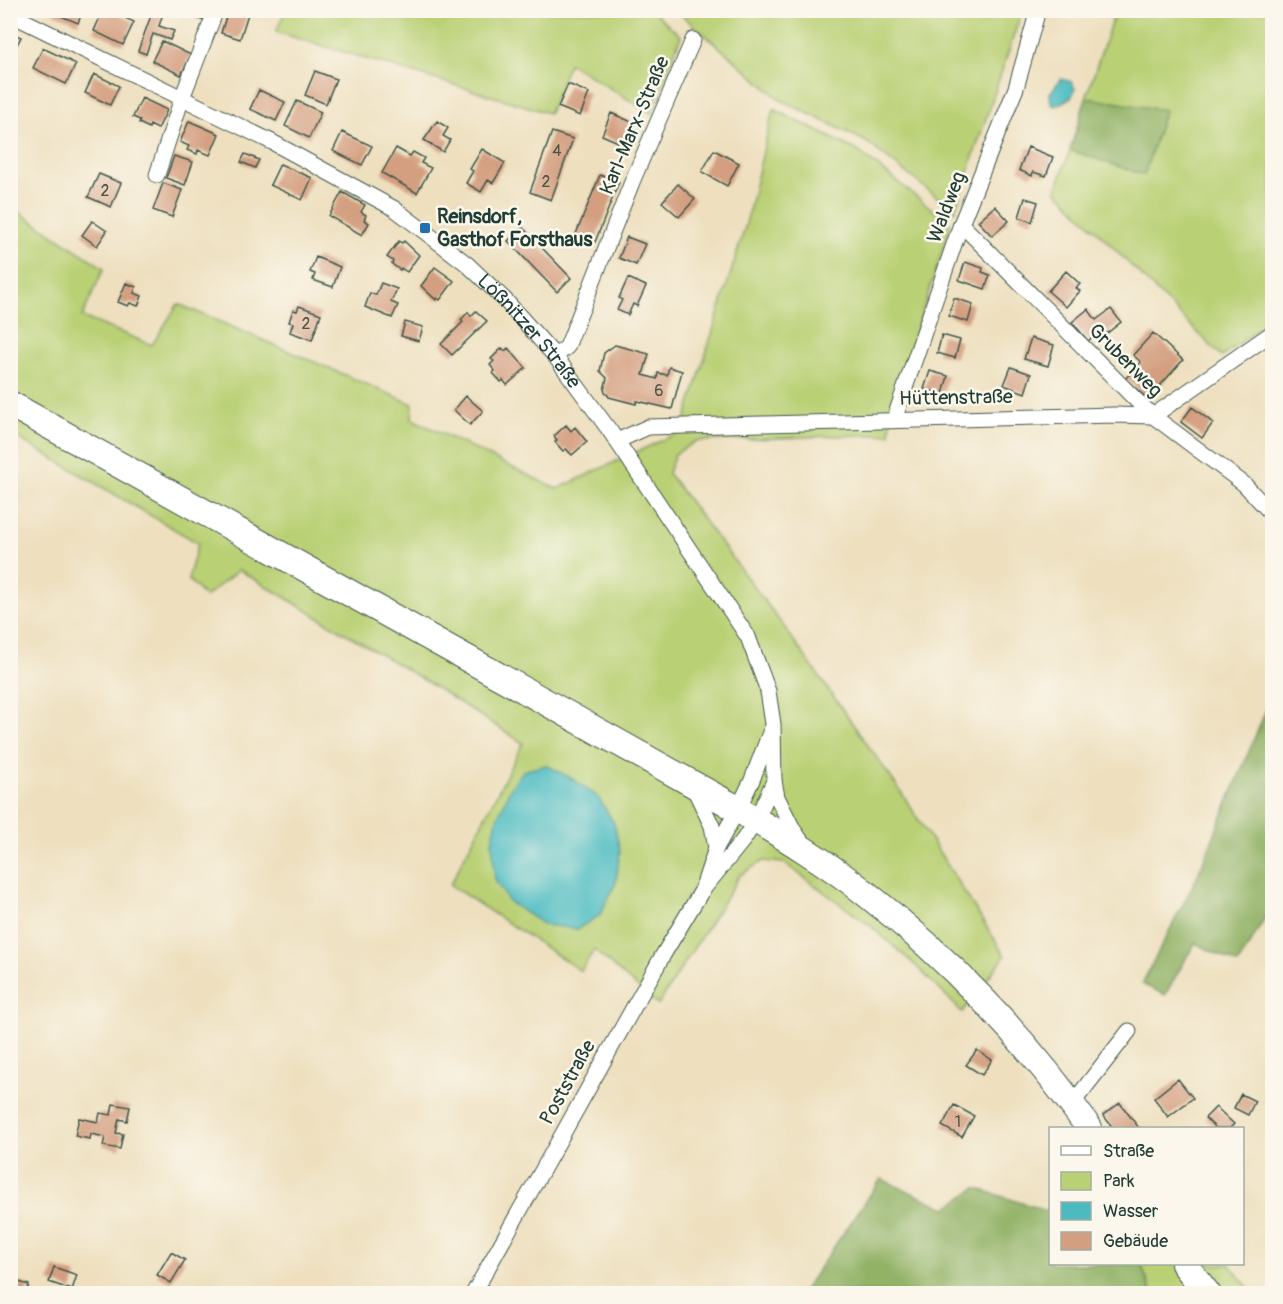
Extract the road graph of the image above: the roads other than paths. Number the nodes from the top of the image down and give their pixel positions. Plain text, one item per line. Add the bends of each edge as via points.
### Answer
1 (216, 10) edge
2 (1038, 10) edge
3 (10, 14) edge
4 (693, 40) dead end
5 (182, 98) junction
6 (157, 175) dead end
7 (961, 224) junction
8 (1272, 333) edge
9 (555, 356) junction
10 (10, 404) edge
11 (1153, 416) junction
12 (894, 420) junction
13 (617, 441) junction
14 (1272, 514) edge
15 (773, 724) junction
16 (774, 781) junction
17 (691, 783) junction
18 (747, 815) junction
19 (716, 848) junction
20 (808, 852) junction
21 (701, 892) junction
22 (1129, 1031) dead end
23 (1072, 1104) junction
24 (1088, 1127) edge
25 (1186, 1265) edge
26 (473, 1293) edge
27 (1208, 1293) edge

1 - 5 street
2 - 7 street, Waldweg via 1016,88
3 - 5 street, Lößnitzer Straße
4 - 9 street, Karl-Marx-Straße via 567,347
5 - 6 street
5 - 9 street, Lößnitzer Straße via 395,209 467,264
7 - 11 street, Grubenweg
7 - 12 street, Waldweg
8 - 11 street
9 - 13 street, Lößnitzer Straße
10 - 17 main road
11 - 12 street, Hüttenstraße
11 - 14 street, Grubenweg via 1244,484
12 - 13 street, Hüttenstraße via 648,427
13 - 15 street, Lößnitzer Straße via 748,636 768,691
15 - 16 street, Lößnitzer Straße
15 - 18 street, Lößnitzer Straße via 752,780
16 - 18 street, Lößnitzer Straße
16 - 20 street, Lößnitzer Straße via 782,810
17 - 18 main road
17 - 19 street via 710,821
18 - 19 street, Poststraße
18 - 20 main road
18 - 21 street, Poststraße via 731,857
19 - 21 street, Poststraße
20 - 23 main road via 866,893 932,951 990,1007
21 - 26 street, Poststraße
22 - 23 street
23 - 24 main road
25 - 27 main road

